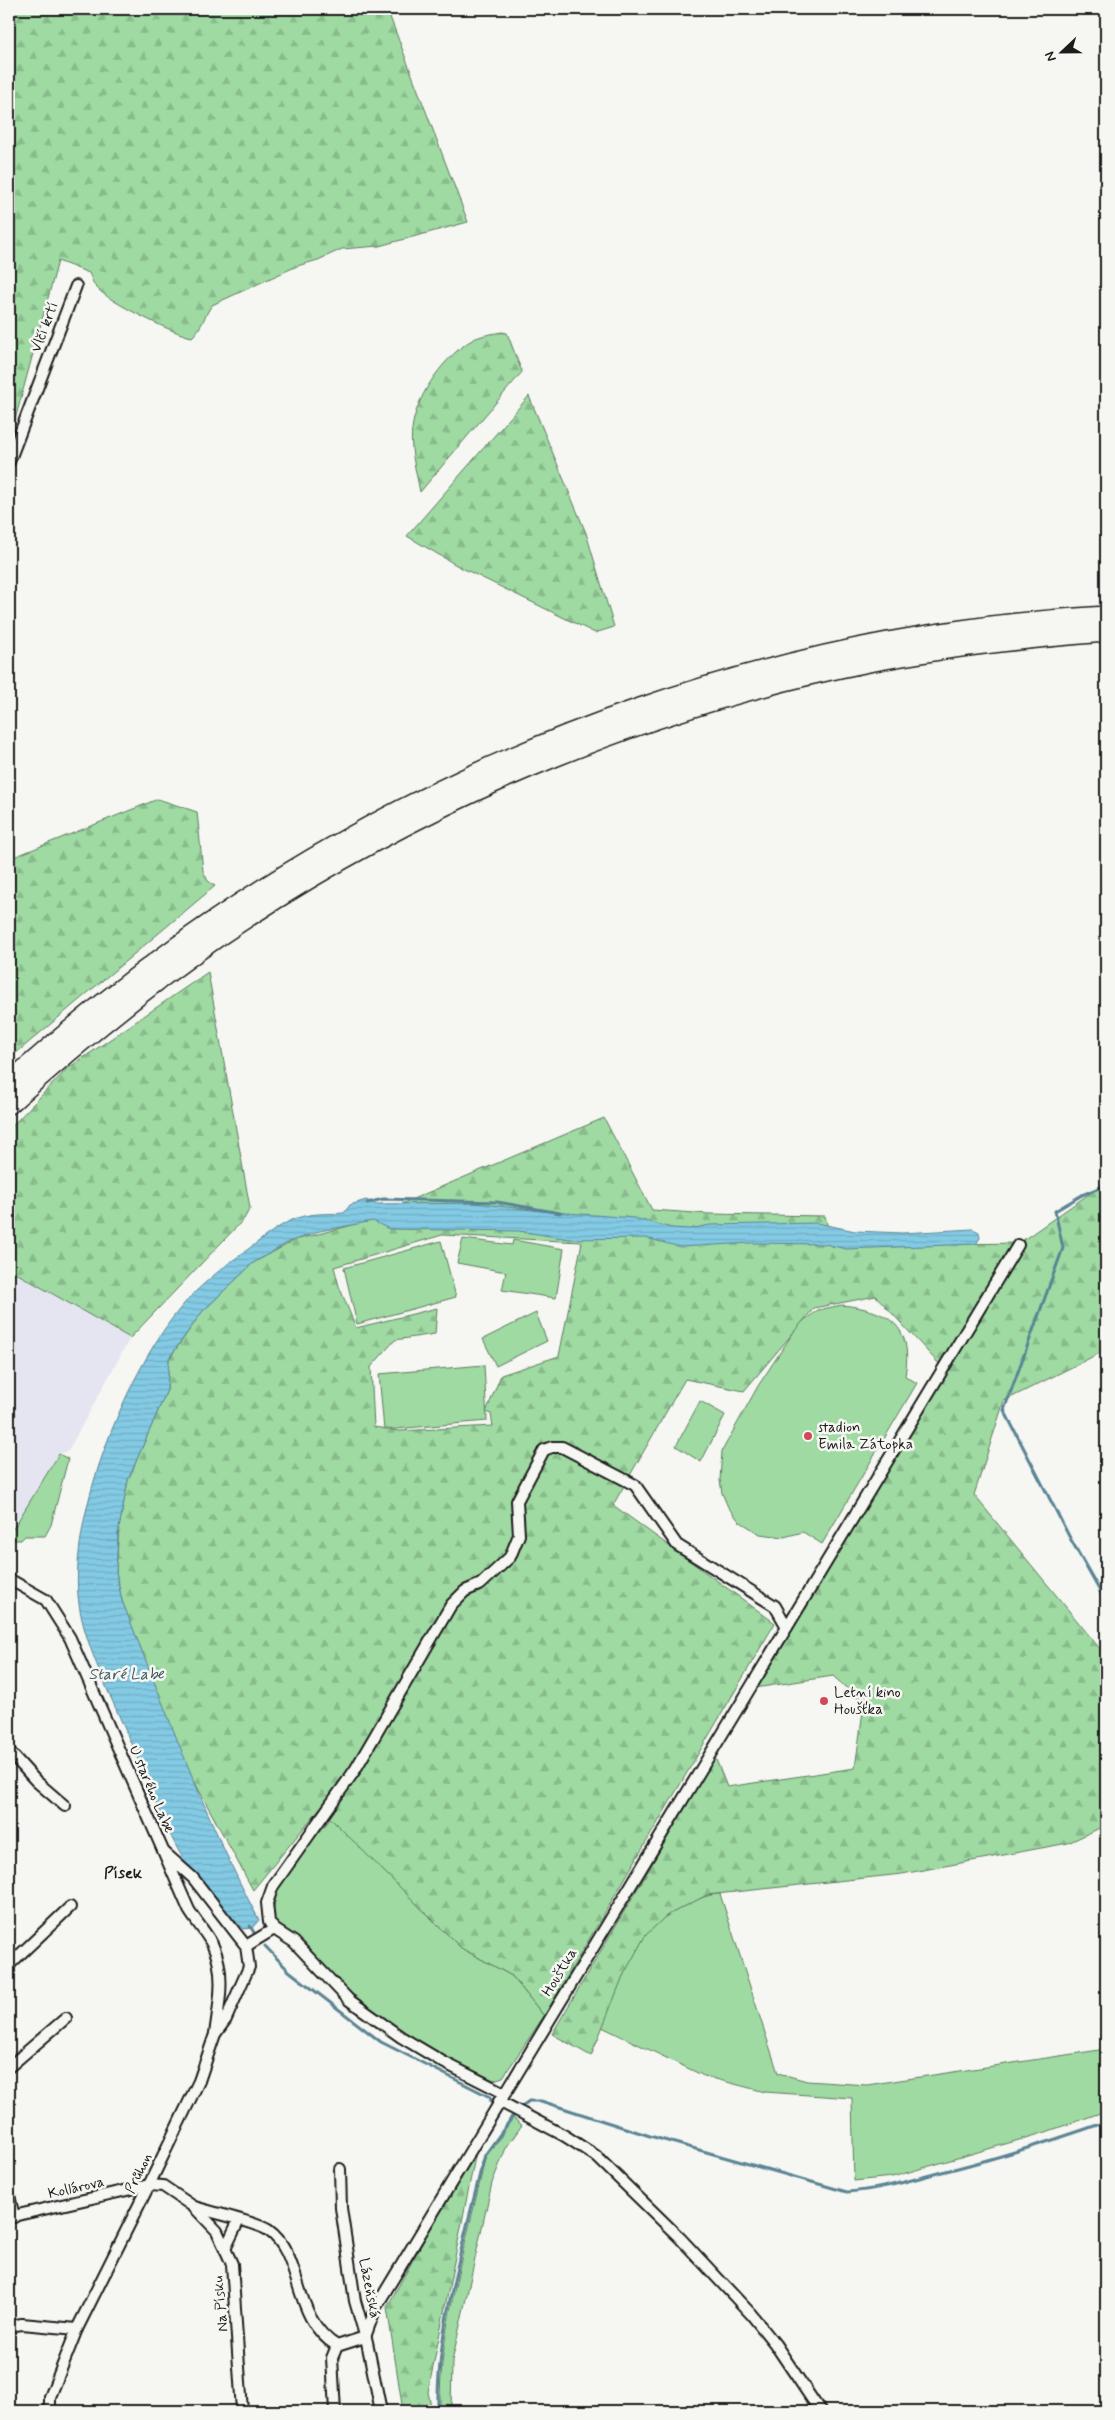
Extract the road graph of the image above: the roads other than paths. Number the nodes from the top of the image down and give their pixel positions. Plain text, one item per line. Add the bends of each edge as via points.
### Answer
1 (76, 286) dead end
2 (9, 462) edge
3 (1106, 616) edge
4 (1106, 632) edge
5 (736, 687) junction
6 (686, 702) junction
7 (9, 1083) edge
8 (9, 1104) edge
9 (1018, 1245) dead end
10 (9, 1579) edge
11 (787, 1627) junction
12 (9, 1751) edge
13 (65, 1806) dead end
14 (162, 1851) junction
15 (70, 1907) dead end
16 (274, 1929) junction
17 (246, 1946) junction
18 (9, 1965) edge
19 (66, 2018) dead end
20 (214, 2034) junction
21 (9, 2067) edge
22 (502, 2097) junction
23 (340, 2169) dead end
24 (149, 2185) junction
25 (9, 2195) edge
26 (194, 2207) junction
27 (11, 2217) edge
28 (238, 2220) junction
29 (225, 2249) junction
30 (9, 2326) edge
31 (77, 2329) junction
32 (365, 2338) junction
33 (337, 2346) junction
34 (50, 2411) edge
35 (242, 2411) edge
36 (335, 2411) edge
37 (381, 2411) edge
38 (820, 2411) edge

1 - 2 street, Vlčí krtí
3 - 5 highway via 974,627 890,641 802,660
4 - 5 highway via 962,647
5 - 6 highway
6 - 7 highway via 585,728 415,802 347,839 210,923 152,964
6 - 8 highway via 514,774 420,818 345,859 220,936 161,978 72,1048
9 - 11 street, Houštka
10 - 14 street, U starého Labe via 46,1600 70,1638
11 - 16 street via 775,1606 677,1545 635,1484 562,1447 544,1450 520,1494 517,1508 519,1534 506,1563 481,1584 465,1591 451,1605 355,1770 273,1886 267,1904 269,1922
11 - 22 street, Houštka
12 - 13 street
14 - 17 street via 192,1878
14 - 20 street, U starého Labe via 188,1910 212,1945 219,1964 221,1990
15 - 18 street
16 - 17 street
16 - 22 street via 294,1942 349,2000 386,2027
17 - 20 street, Průhon via 249,1967 226,2020
19 - 21 street
20 - 24 street, Průhon via 199,2081
22 - 32 street, Houštka via 376,2307
22 - 38 street via 596,2156 680,2238 751,2314
23 - 32 street, Lázeňská via 341,2208 355,2302
24 - 26 street, Na Písku via 162,2186
24 - 27 street, Kollárova
24 - 31 street, Průhon
25 - 27 street
26 - 28 street, Na Písku
26 - 29 street, Na Písku via 217,2231
28 - 29 street
28 - 33 street, Na Písku via 267,2229 283,2245 312,2323 324,2338
29 - 35 street, Na Písku via 232,2264
30 - 31 street via 22,2324
31 - 34 street, Průhon via 50,2397
32 - 33 street
32 - 37 street, Lázeňská
33 - 36 street via 332,2358

